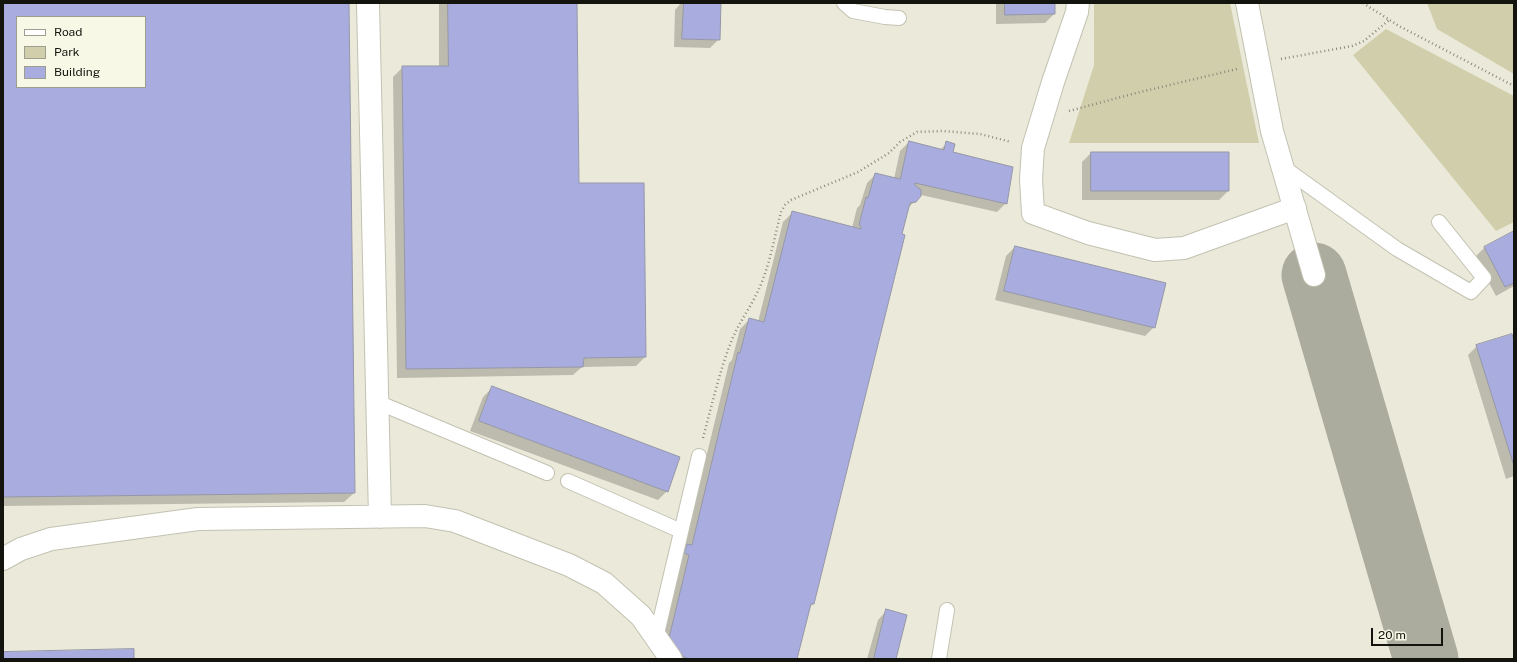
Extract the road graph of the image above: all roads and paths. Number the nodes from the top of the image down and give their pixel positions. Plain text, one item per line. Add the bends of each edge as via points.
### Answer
1 (368, 3) edge
2 (844, 3) edge
3 (1078, 3) edge
4 (1247, 3) edge
5 (1362, 3) edge
6 (900, 18) dead end
7 (1389, 20) junction
8 (1259, 63) junction
9 (1514, 86) edge
10 (1042, 118) junction
11 (1033, 148) junction
12 (1283, 167) junction
13 (1295, 208) junction
14 (1439, 222) dead end
15 (1314, 275) dead end
16 (378, 402) junction
17 (699, 456) joint
18 (547, 472) dead end
19 (568, 481) dead end
20 (380, 517) junction
21 (681, 531) junction
22 (3, 559) edge
23 (947, 610) dead end
24 (656, 638) junction
25 (671, 659) edge
26 (939, 659) edge

1 - 16 street
2 - 6 lane via 853,10
3 - 10 street
4 - 8 street
5 - 7 path
7 - 8 path via 1364,41 1352,46
7 - 9 path
8 - 10 path
8 - 12 street via 1272,131
10 - 11 street
11 - 13 street via 1033,213 1088,233 1155,250 1184,248
11 - 17 path via 980,134 917,132 858,172 792,200 785,206 781,212 764,278 742,318 718,378
12 - 13 street
12 - 14 lane via 1396,249 1471,292 1484,278
13 - 15 street
16 - 18 lane
16 - 20 street
17 - 21 lane
19 - 21 lane
20 - 22 street via 198,519 51,539 21,549
20 - 24 street via 425,516 455,521 569,565 604,583 641,616
21 - 24 lane
23 - 26 lane
24 - 25 street

